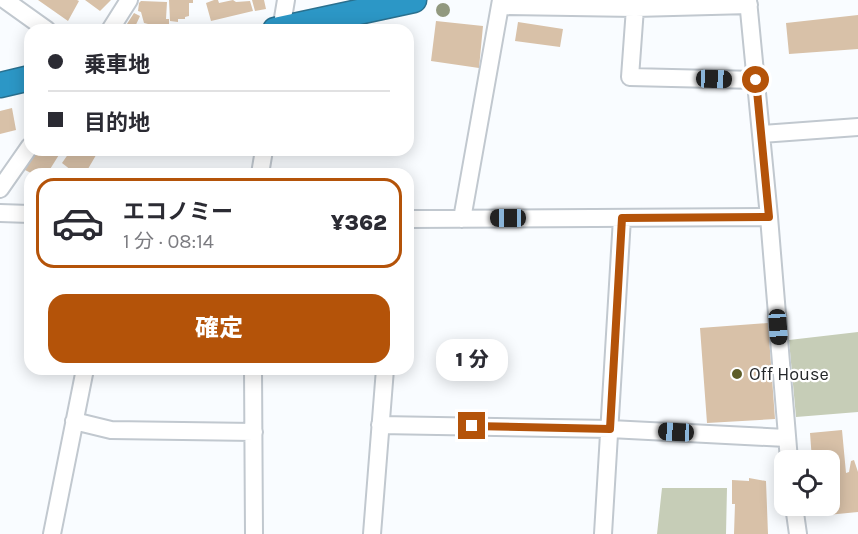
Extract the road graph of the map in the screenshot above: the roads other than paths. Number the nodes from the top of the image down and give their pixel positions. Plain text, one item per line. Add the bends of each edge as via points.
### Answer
1 (5, 0) edge
2 (129, 0) edge
3 (286, 0) edge
4 (414, 0) edge
5 (500, 3) edge
6 (749, 3) edge
7 (635, 8) junction
8 (39, 24) edge
9 (114, 24) edge
10 (280, 24) edge
11 (306, 24) edge
12 (24, 79) edge
13 (756, 80) junction
14 (0, 85) edge
15 (858, 127) edge
16 (761, 134) junction
17 (24, 155) edge
18 (0, 189) edge
19 (0, 213) edge
20 (24, 214) edge
21 (769, 217) junction
22 (622, 218) junction
23 (414, 219) edge
24 (462, 219) junction
25 (84, 375) edge
26 (253, 375) edge
27 (384, 375) edge
28 (74, 421) junction
29 (380, 424) junction
30 (610, 429) junction
31 (254, 432) junction
32 (786, 438) junction
33 (788, 450) edge
34 (795, 516) edge
35 (52, 534) edge
36 (254, 534) edge
37 (372, 534) edge
38 (603, 534) edge
39 (798, 534) edge

1 - 8 street
2 - 9 street
3 - 10 street
4 - 11 highway
5 - 7 street
5 - 24 street
6 - 7 street
6 - 13 street
7 - 13 street via 630,77
12 - 14 highway
13 - 16 street
15 - 16 street
16 - 21 street
17 - 18 street
19 - 20 street
21 - 22 street
21 - 32 street
22 - 24 street
22 - 30 street
23 - 24 street
25 - 28 street
26 - 31 street
27 - 29 street
28 - 31 street via 111,430
28 - 35 street
29 - 30 street
29 - 37 street
30 - 32 street
30 - 38 street
31 - 36 street
32 - 33 street
34 - 39 street

